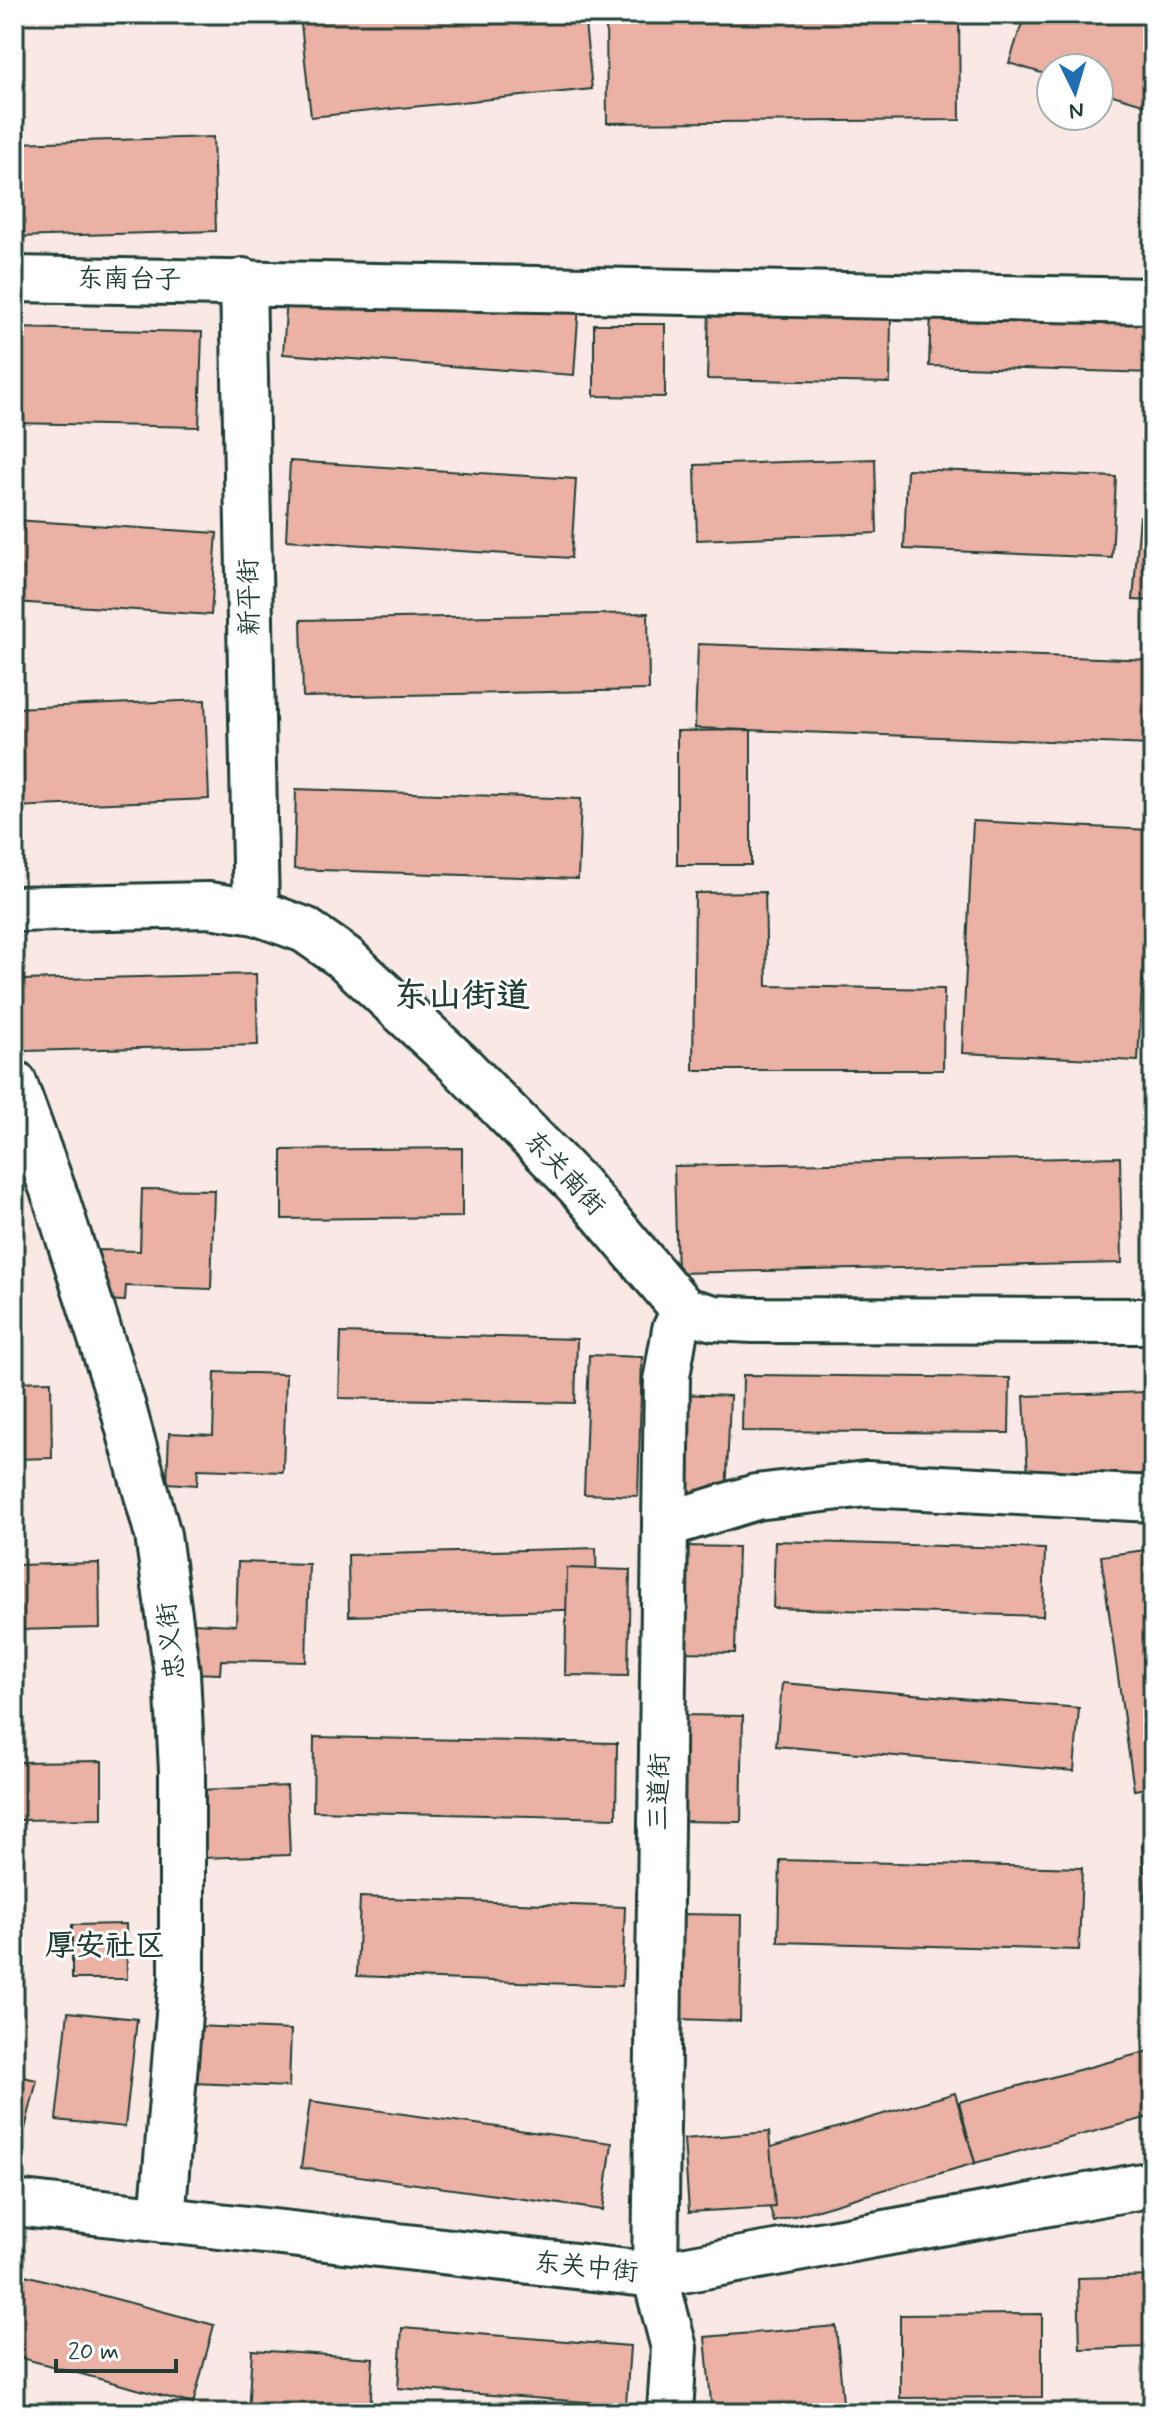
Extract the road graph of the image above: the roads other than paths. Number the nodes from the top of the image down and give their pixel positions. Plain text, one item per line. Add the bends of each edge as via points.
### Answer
1 (14, 279) edge
2 (243, 281) junction
3 (1153, 301) edge
4 (14, 909) edge
5 (256, 912) junction
6 (14, 1083) edge
7 (684, 1310) junction
8 (1153, 1321) edge
9 (1153, 1499) edge
10 (665, 1525) junction
11 (1153, 2184) edge
12 (14, 2203) edge
13 (162, 2220) junction
14 (655, 2275) junction
15 (670, 2413) edge

1 - 2 street, 东南台子
2 - 3 street, 东南台子
2 - 5 street, 新平街
4 - 5 street, 东关南街 via 209,905
5 - 7 street, 东关南街 via 305,930 386,994 578,1185
6 - 13 street, 忠义街 via 122,1404 158,1535 177,1673 182,1978
7 - 8 street via 753,1320
7 - 10 street, 三道街 via 667,1376
9 - 10 street via 866,1484 756,1497
10 - 14 street, 三道街
11 - 14 street, 东关中街
12 - 13 street, 东关中街
13 - 14 street, 东关中街
14 - 15 street, 三道街 via 674,2348

